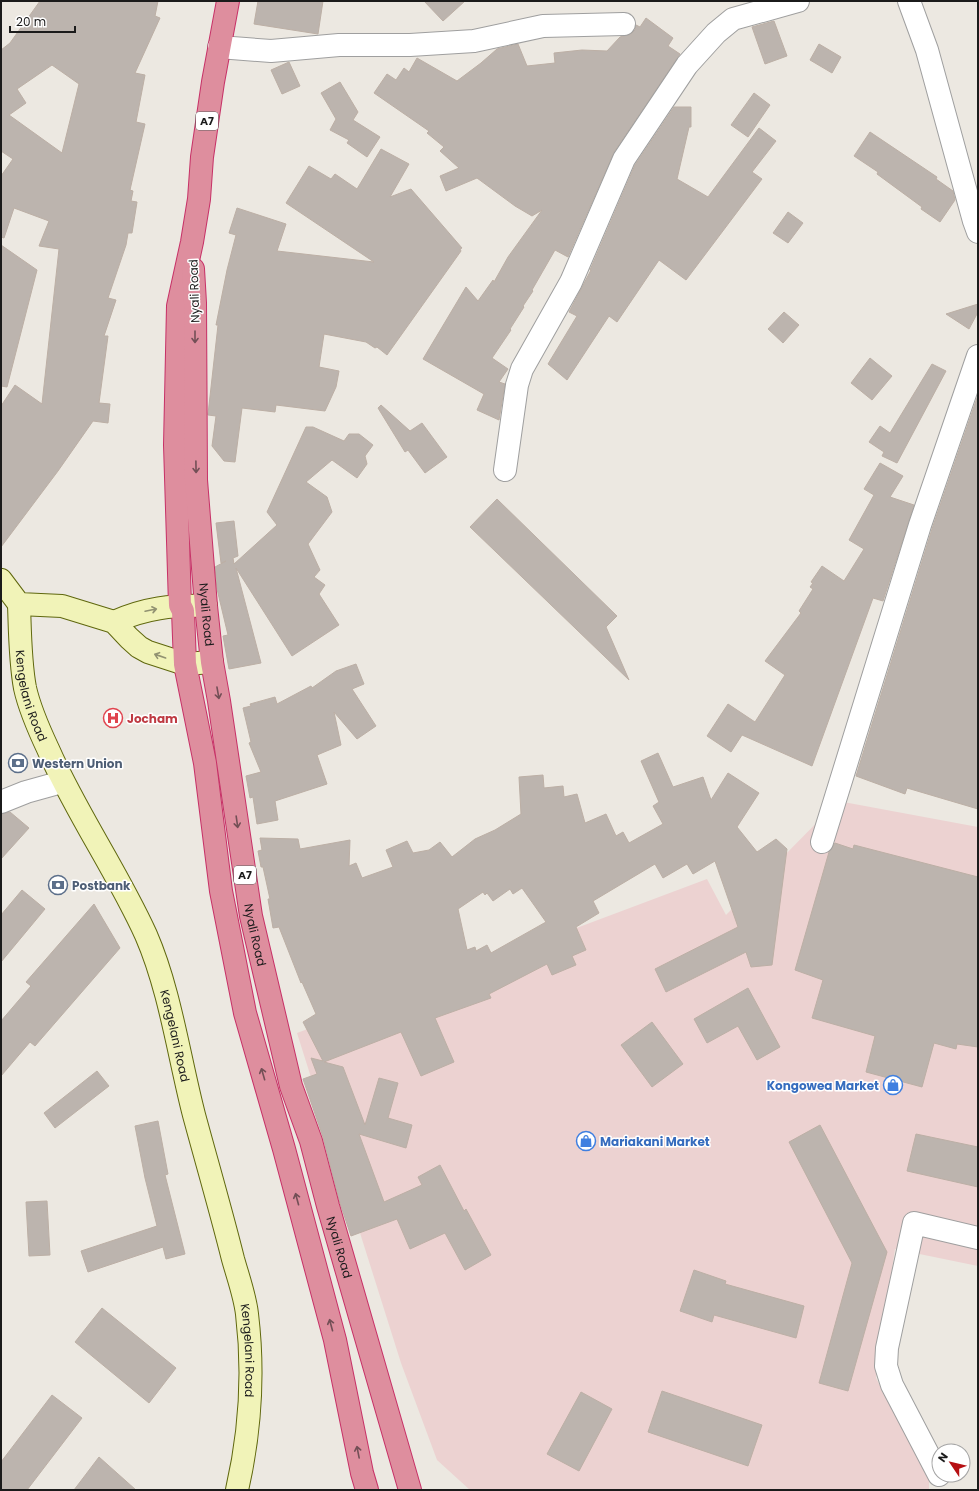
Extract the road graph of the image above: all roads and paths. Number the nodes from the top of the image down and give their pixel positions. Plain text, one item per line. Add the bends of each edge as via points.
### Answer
1 (228, 1) edge
2 (798, 1) edge
3 (909, 1) edge
4 (624, 24) dead end
5 (219, 47) junction
6 (978, 232) edge
7 (192, 242) junction
8 (978, 356) edge
9 (505, 470) dead end
10 (1, 580) edge
11 (19, 604) junction
12 (180, 605) junction
13 (206, 606) junction
14 (114, 622) junction
15 (212, 662) junction
16 (185, 664) junction
17 (62, 782) junction
18 (1, 802) edge
19 (822, 842) dead end
20 (978, 1238) edge
21 (931, 1460) edge
22 (410, 1489) edge
23 (237, 1490) edge
24 (367, 1490) edge

1 - 5 highway, Nyali Road / A7
2 - 9 street via 733,19 716,34 687,65 624,159 571,282 522,369 517,385
3 - 6 street via 928,50
4 - 5 street via 543,26 474,41 410,45 339,45 271,51
5 - 7 highway, Nyali Road / A7
7 - 12 highway, Nyali Road / A7 via 178,306 175,445
7 -> 13 highway, Nyali Road / A7 via 196,480
8 - 19 street via 920,525
10 - 11 main road
11 - 14 main road via 62,606
11 - 17 main road, Kengelani Road via 26,690
12 - 13 main road
14 -> 12 main road via 134,613
12 - 16 highway, Nyali Road / A7 via 183,611
13 - 15 highway, Nyali Road / A7
16 -> 14 main road via 139,647
15 - 16 main road
15 -> 22 highway, Nyali Road / A7 via 251,916 287,1070 311,1141
24 -> 16 highway, Nyali Road / A7 via 335,1340 245,1013 221,892 205,763
17 - 18 street
17 - 23 main road, Kengelani Road via 113,871 146,935 159,970 194,1115 247,1312 250,1359 249,1409 244,1460
20 - 21 street via 914,1223 887,1348 886,1366 892,1385

